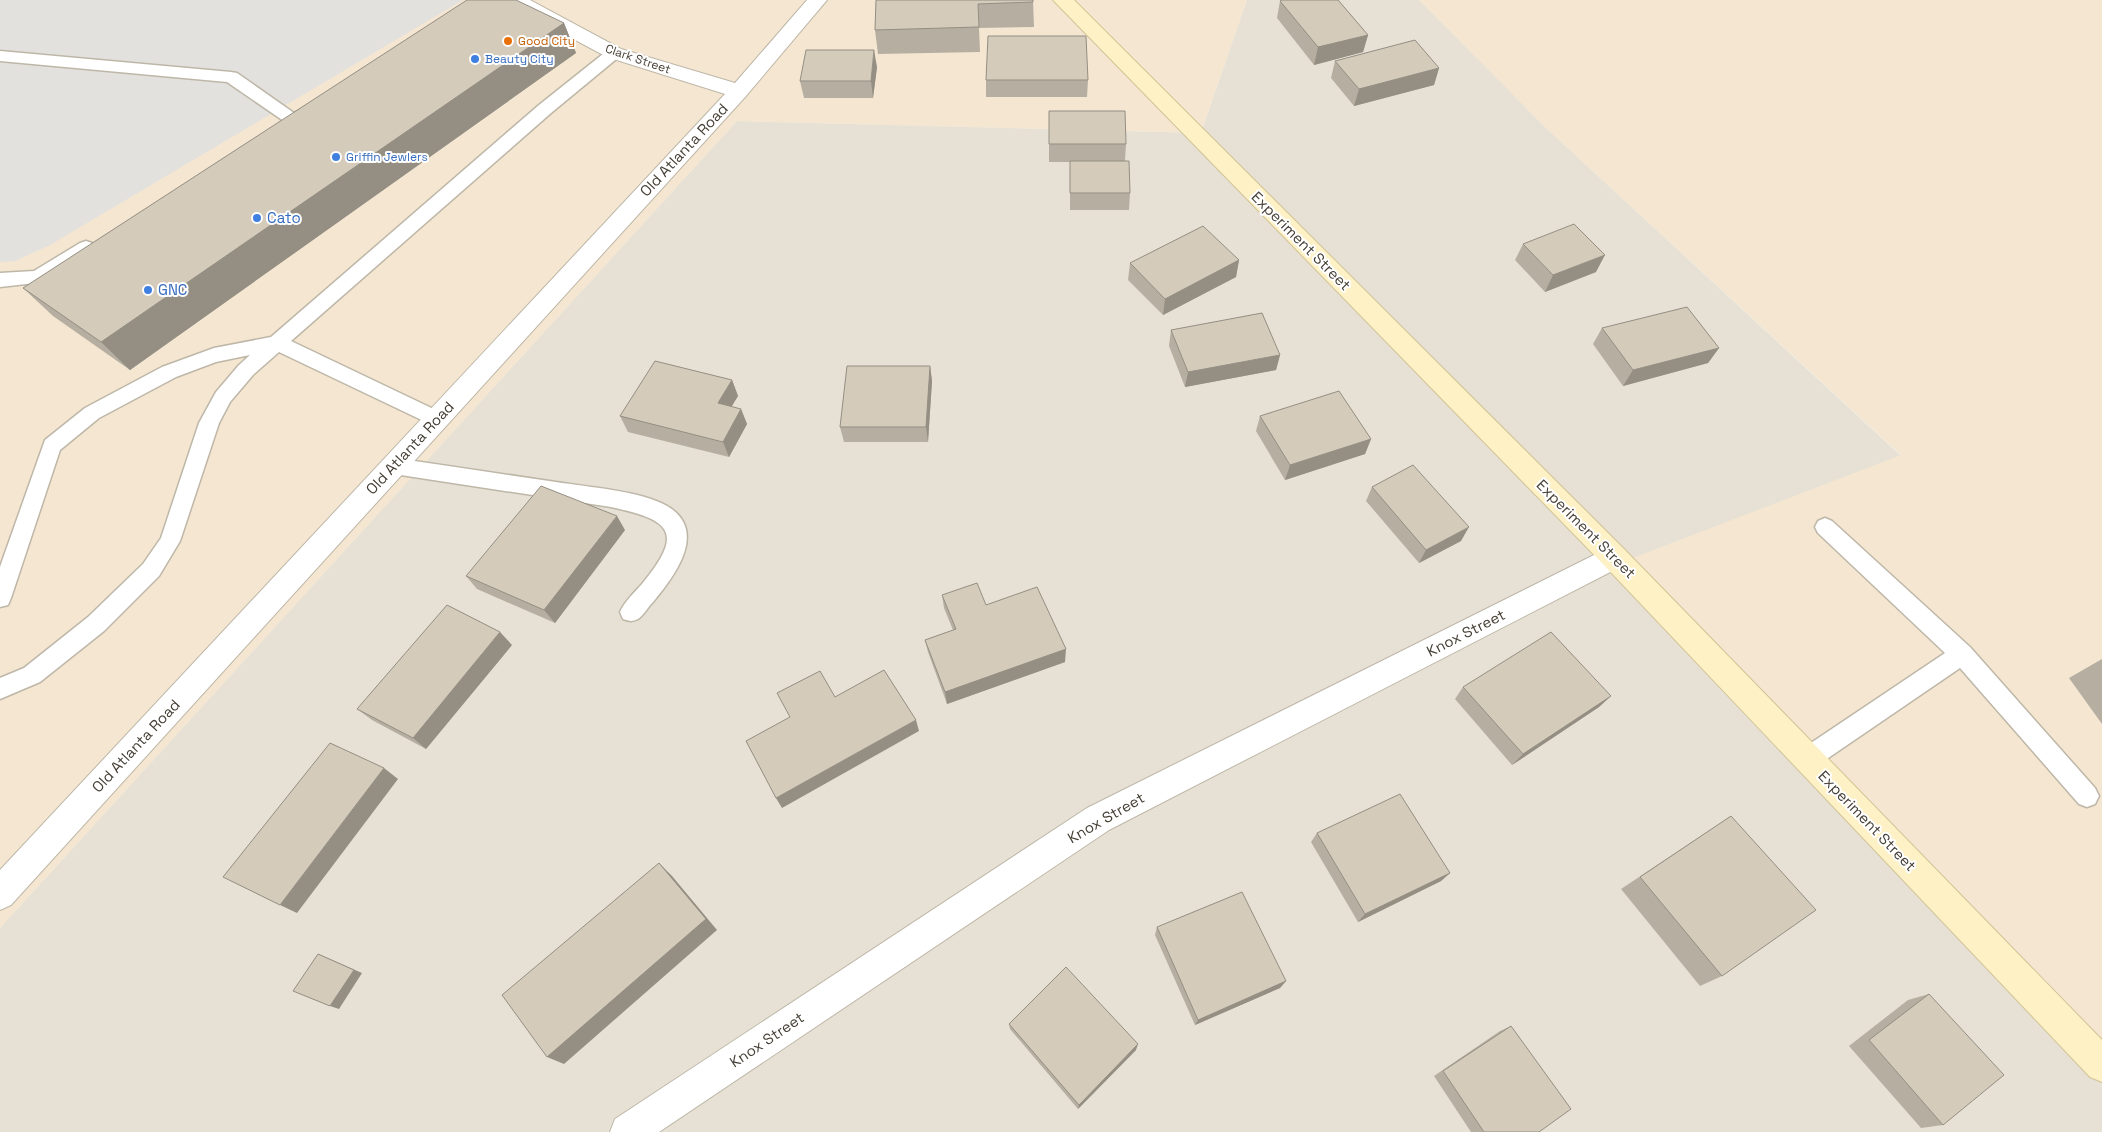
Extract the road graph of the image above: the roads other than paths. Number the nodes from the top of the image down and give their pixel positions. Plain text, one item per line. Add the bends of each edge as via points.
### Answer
1 (516, 0) edge
2 (817, 0) edge
3 (1063, 0) edge
4 (614, 53) junction
5 (0, 56) edge
6 (739, 91) junction
7 (328, 99) edge
8 (294, 120) junction
9 (278, 130) edge
10 (102, 238) edge
11 (0, 280) edge
12 (278, 343) junction
13 (437, 419) junction
14 (394, 466) junction
15 (1825, 527) dead end
16 (1614, 557) junction
17 (0, 598) edge
18 (631, 612) dead end
19 (1962, 654) junction
20 (0, 689) edge
21 (1808, 759) junction
22 (2087, 796) dead end
23 (0, 894) edge
24 (2102, 1065) edge
25 (628, 1132) edge

1 - 4 street, Clark Street
2 - 6 street, Old Atlanta Road
3 - 16 main road, Experiment Street
4 - 6 street, Clark Street
4 - 12 lane via 544,109
5 - 8 lane via 231,77
6 - 13 street, Old Atlanta Road
7 - 8 lane
8 - 9 lane
10 - 11 lane via 38,277
12 - 13 lane
12 - 17 lane via 214,355 169,372 92,413 52,446
12 - 20 lane via 246,370 223,397 209,423 170,541 151,570 96,624 32,675
13 - 14 street, Old Atlanta Road
14 - 18 lane via 611,499 646,507 666,517 673,524 678,539 671,563
14 - 23 street, Old Atlanta Road
15 - 19 lane
16 - 21 main road, Experiment Street
16 - 25 street, Knox Street via 1098,819
19 - 21 lane
19 - 22 lane
21 - 24 main road, Experiment Street

